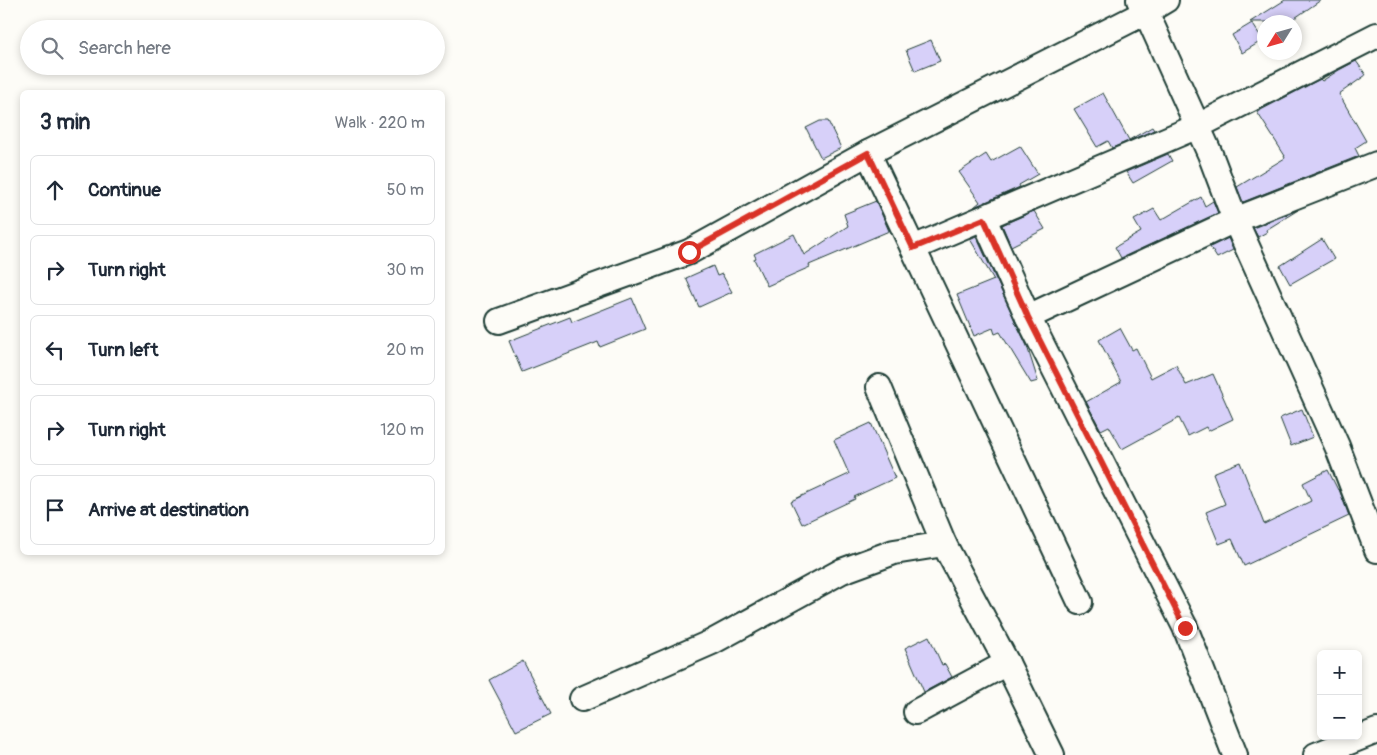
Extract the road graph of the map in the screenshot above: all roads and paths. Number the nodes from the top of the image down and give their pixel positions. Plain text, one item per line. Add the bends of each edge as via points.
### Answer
1 (1166, 0) edge
2 (1142, 6) edge
3 (1377, 35) edge
4 (1198, 126) junction
5 (868, 153) junction
6 (1377, 164) edge
7 (984, 219) junction
8 (1235, 220) junction
9 (913, 248) junction
10 (1028, 317) junction
11 (499, 321) dead end
12 (879, 388) dead end
13 (944, 544) junction
14 (1377, 550) edge
15 (1080, 602) dead end
16 (1007, 663) junction
17 (582, 699) dead end
18 (916, 712) dead end
19 (1377, 731) edge
20 (1052, 755) edge
21 (1235, 755) edge
22 (1316, 755) edge

1 - 2 street
2 - 4 street
2 - 5 street
3 - 4 street
4 - 7 street
4 - 8 street
5 - 9 street
5 - 11 street via 689,252
6 - 8 street
7 - 9 street
7 - 10 street
8 - 10 street
8 - 14 street via 1337,446
9 - 15 street
10 - 21 street via 1185,628
12 - 13 street
13 - 16 street
13 - 17 street via 894,552 842,570 712,642
16 - 18 street
16 - 20 street
19 - 22 street

